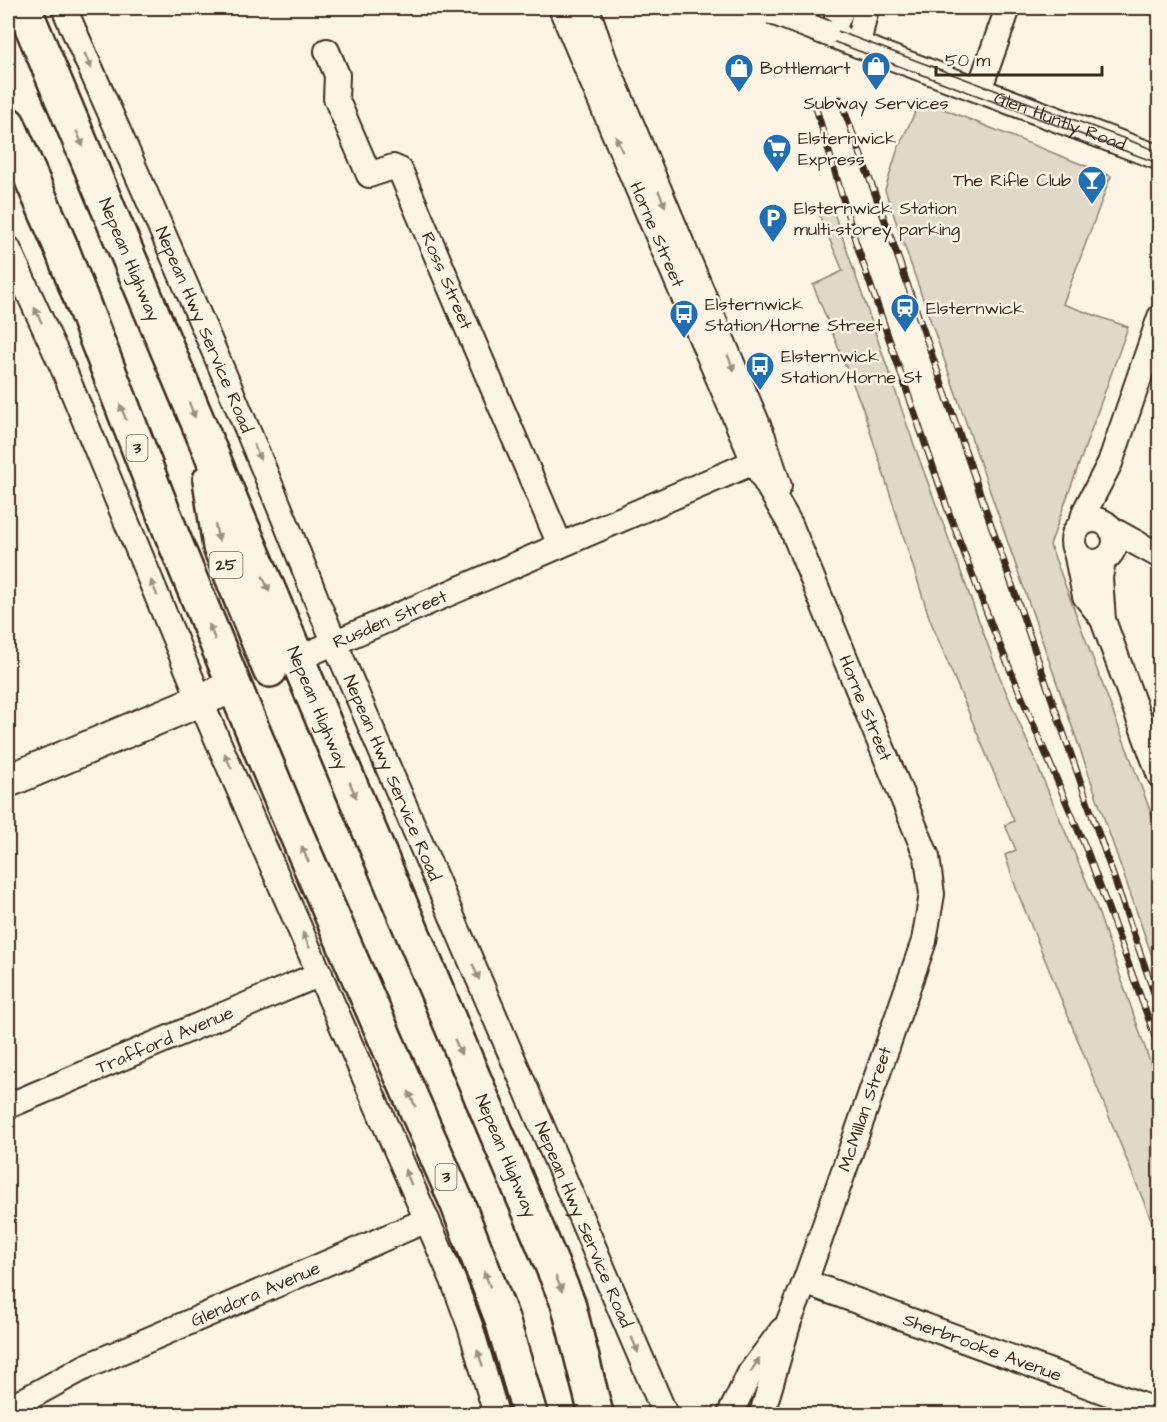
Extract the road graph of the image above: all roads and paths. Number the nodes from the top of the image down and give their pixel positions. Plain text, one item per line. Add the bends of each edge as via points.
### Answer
1 (24, 8) edge
2 (64, 8) edge
3 (561, 8) edge
4 (586, 8) edge
5 (759, 8) edge
6 (842, 8) edge
7 (866, 8) edge
8 (1008, 8) edge
9 (829, 34) junction
10 (858, 45) junction
11 (327, 51) dead end
12 (595, 63) junction
13 (979, 90) junction
14 (8, 124) edge
15 (1160, 158) edge
16 (8, 248) edge
17 (1160, 317) edge
18 (762, 459) junction
19 (1110, 463) junction
20 (1081, 525) junction
21 (1110, 528) junction
22 (560, 545) junction
23 (1076, 552) junction
24 (1160, 556) edge
25 (1104, 559) junction
26 (1160, 562) edge
27 (1103, 620) junction
28 (335, 641) junction
29 (285, 664) junction
30 (234, 686) junction
31 (201, 700) junction
32 (1160, 776) edge
33 (8, 781) edge
34 (932, 894) joint
35 (320, 974) junction
36 (8, 1106) edge
37 (427, 1220) junction
38 (805, 1282) junction
39 (789, 1321) junction
40 (85, 1367) junction
41 (8, 1391) edge
42 (8, 1409) edge
43 (1160, 1412) edge
44 (496, 1414) edge
45 (530, 1414) edge
46 (596, 1414) edge
47 (665, 1414) edge
48 (730, 1414) edge
49 (762, 1414) edge

1 -> 29 highway, Nepean Highway / 25 via 209,454 220,547
2 -> 28 street, Nepean Hwy Service Road via 194,304
3 - 12 street, Horne Street
4 - 12 street, Horne Street
5 - 9 street, Glen Huntly Road, bridge
6 - 9 street
7 - 10 street
8 - 13 street
9 - 10 street, Glen Huntly Road
10 - 13 street, Glen Huntly Road
11 - 22 street, Ross Street via 337,75 336,98 369,175 393,167 400,170
12 - 18 street, Horne Street
13 - 15 street, Glen Huntly Road
30 -> 14 highway, 3 via 135,443 61,247
31 -> 16 street via 63,368
17 - 19 street
18 - 22 street, Rusden Street
18 - 34 street, Horne Street via 927,857
19 - 20 street
19 - 21 street
20 - 21 street via 1095,520
20 - 23 street via 1073,538
21 - 24 street
21 - 25 street via 1115,543
22 - 28 street, Rusden Street
23 - 25 street via 1088,561
23 - 27 street via 1085,596
25 - 26 street
25 - 27 street via 1100,578
27 - 32 street
28 - 29 street, Rusden Street
28 -> 47 street, Nepean Hwy Service Road
29 - 30 highway, Rusden Street
29 -> 46 highway, Nepean Highway via 419,954 568,1304
30 - 31 main road, Rusden Street
45 -> 30 highway, 3 via 502,1319 458,1205
31 - 33 main road, Rusden Street
35 -> 31 street
34 - 38 street, McMillan Street via 924,941
35 - 36 street, Trafford Avenue
37 -> 35 street
37 - 40 street, Glendora Avenue
44 -> 37 street via 470,1326
38 - 39 street, McMillan Street
38 - 43 street, Sherbrooke Avenue
48 -> 39 street, McMillan Street via 756,1364
39 - 49 street, McMillan Street
40 - 41 street, Glendora Avenue
40 - 42 street, Glendora Avenue

